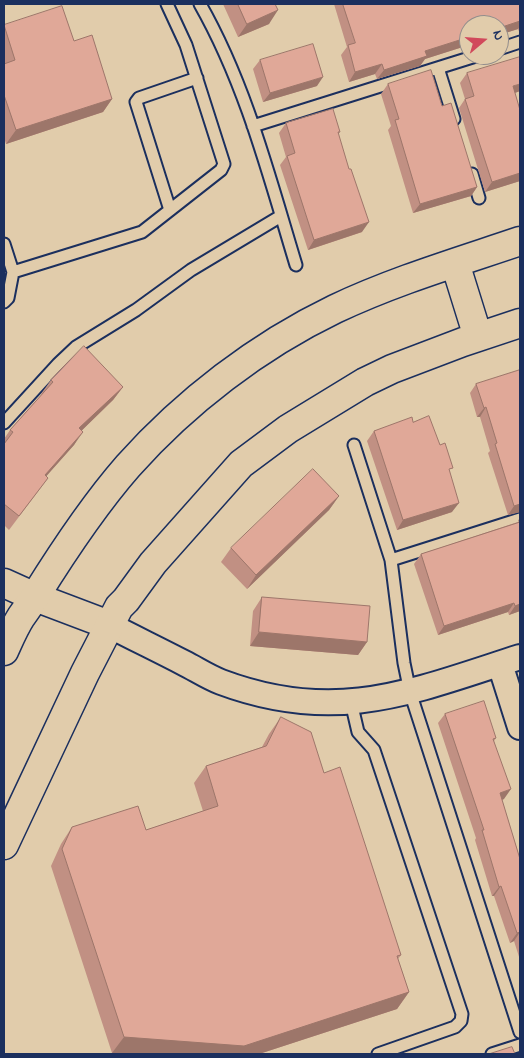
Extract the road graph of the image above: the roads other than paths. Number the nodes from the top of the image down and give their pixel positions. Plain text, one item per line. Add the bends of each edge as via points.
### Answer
1 (168, 4) edge
2 (200, 4) edge
3 (459, 61) edge
4 (438, 68) junction
5 (197, 78) junction
6 (253, 126) junction
7 (458, 133) edge
8 (467, 161) edge
9 (479, 198) edge
10 (170, 210) junction
11 (281, 216) junction
12 (520, 241) edge
13 (4, 244) edge
14 (455, 263) junction
15 (296, 265) dead end
16 (13, 272) junction
17 (4, 302) edge
18 (520, 323) edge
19 (478, 337) junction
20 (4, 423) edge
21 (354, 445) dead end
22 (520, 519) edge
23 (391, 560) junction
24 (4, 583) edge
25 (35, 597) junction
26 (109, 625) junction
27 (4, 651) edge
28 (510, 660) edge
29 (410, 692) junction
30 (351, 702) junction
31 (520, 727) edge
32 (4, 845) edge
33 (520, 1032) edge
34 (520, 1045) edge
35 (378, 1054) edge
36 (492, 1054) edge

1 - 5 lane
2 - 6 lane via 226,56
3 - 4 lane
4 - 6 lane
4 - 7 lane
5 - 10 lane via 224,164 221,170
5 - 10 lane via 139,98 136,102
6 - 11 lane
8 - 9 lane
10 - 16 lane via 142,232
11 - 15 lane
11 - 20 lane via 191,270 136,310 76,347
12 - 14 main road
13 - 16 lane
14 - 19 main road
14 - 25 main road via 335,310 279,341 223,379 170,424 127,467 85,520
16 - 17 lane via 8,298
18 - 19 main road
19 - 26 main road via 365,382 288,429 241,464 153,563
21 - 23 lane
22 - 23 lane
23 - 29 lane
24 - 25 main road
25 - 26 main road
25 - 27 main road
26 - 30 street via 219,681 242,689 293,701
26 - 32 main road
28 - 29 street
28 - 31 street
29 - 30 street
29 - 33 lane
30 - 35 lane via 358,732 374,750 462,1014 455,1027
34 - 36 lane

